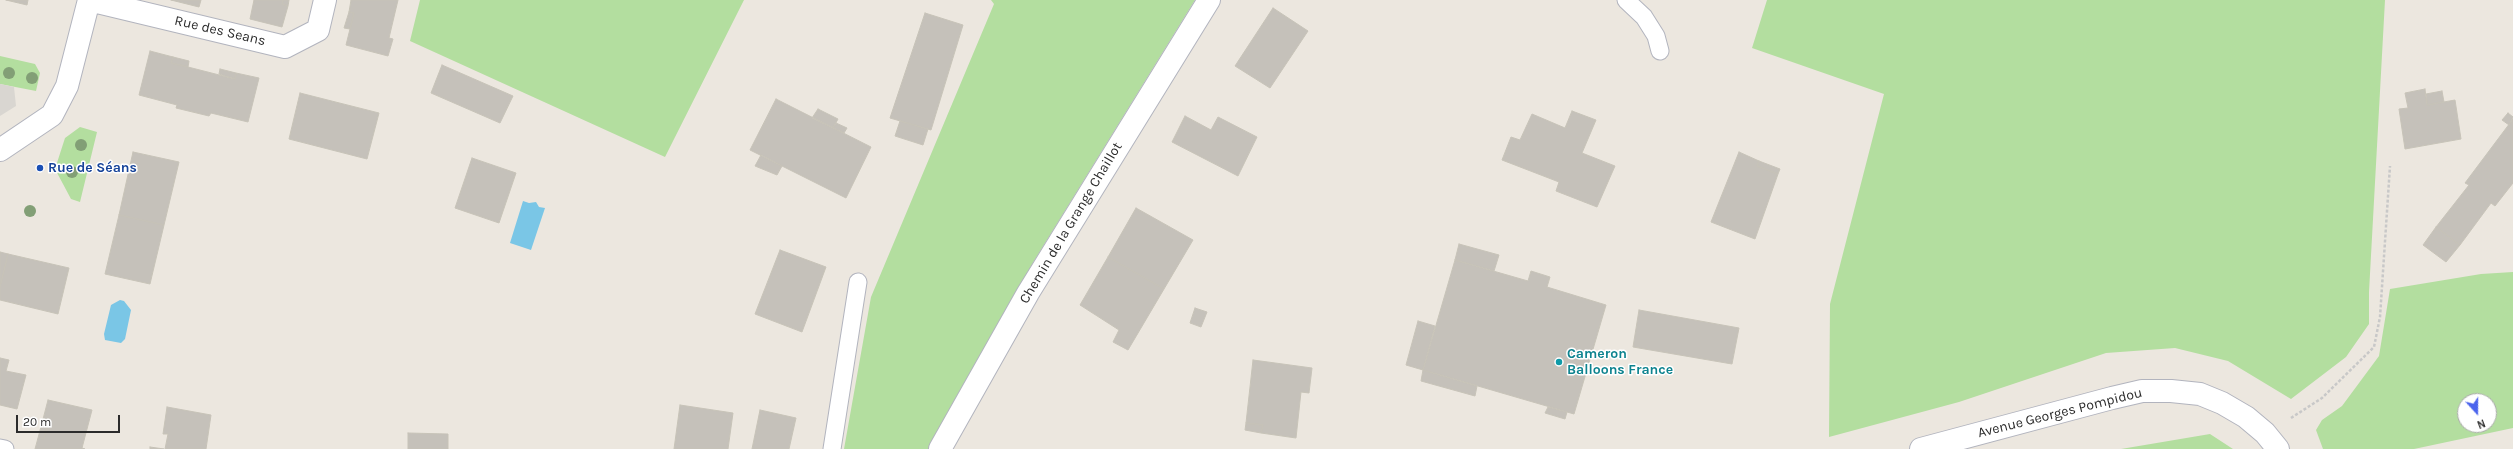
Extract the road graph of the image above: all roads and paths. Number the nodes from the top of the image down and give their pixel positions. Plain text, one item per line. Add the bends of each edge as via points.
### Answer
1 (89, 0) edge
2 (326, 0) edge
3 (1209, 0) edge
4 (1626, 0) edge
5 (1660, 51) dead end
6 (0, 150) edge
7 (2390, 166) dead end
8 (858, 282) dead end
9 (2272, 441) edge
10 (0, 448) edge
11 (5, 449) edge
12 (832, 449) edge
13 (940, 449) edge
14 (1921, 449) edge

1 - 2 street, Rue des Seans via 285,47 318,30
1 - 6 street, Rue des Seans via 67,86 52,115
3 - 13 street, Chemin de la Grange Chaillot via 1028,293
4 - 5 lane via 1644,17 1656,36
7 - 9 path via 2380,318 2374,347 2322,398
8 - 12 lane
9 - 14 street, Avenue Georges Pompidou via 2246,417 2200,394 2142,392
10 - 11 lane

